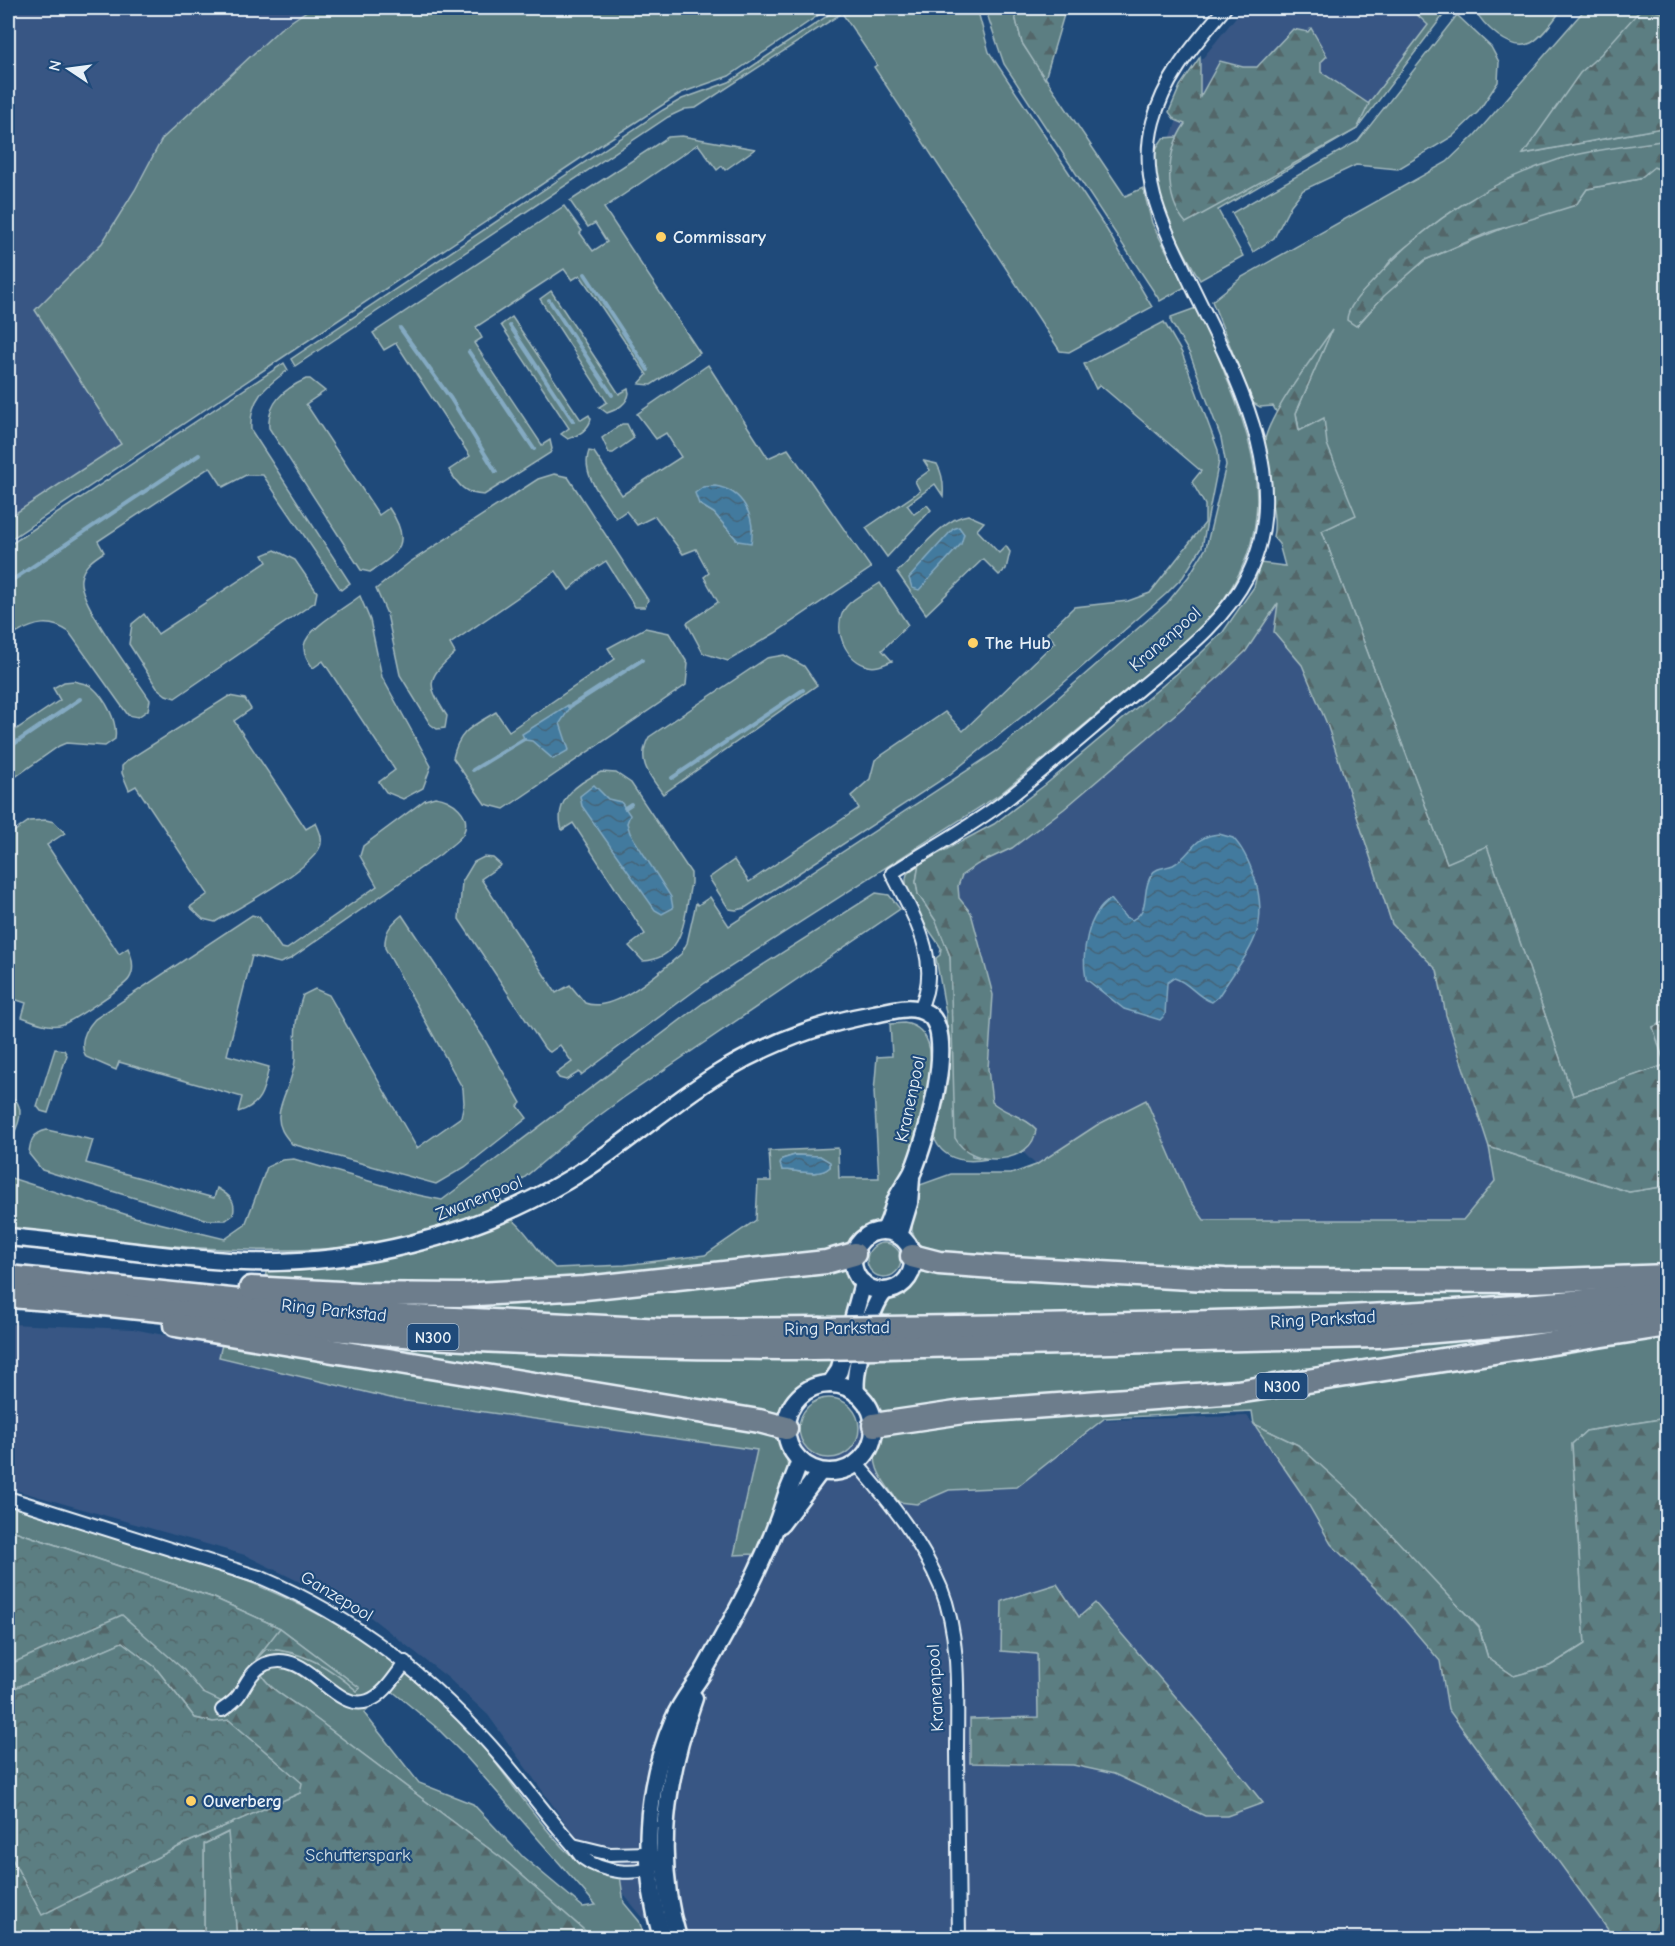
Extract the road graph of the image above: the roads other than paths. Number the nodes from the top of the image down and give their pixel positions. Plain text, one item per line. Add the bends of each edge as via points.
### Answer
1 (1224, 8) edge
2 (919, 1010) junction
3 (891, 1234) junction
4 (8, 1237) edge
5 (854, 1254) junction
6 (912, 1256) junction
7 (1668, 1276) edge
8 (8, 1277) edge
9 (863, 1284) junction
10 (93, 1285) junction
11 (885, 1291) junction
12 (1668, 1293) edge
13 (8, 1296) edge
14 (54, 1300) junction
15 (1668, 1311) edge
16 (1668, 1325) edge
17 (816, 1338) junction
18 (882, 1338) junction
19 (830, 1384) junction
20 (856, 1393) junction
21 (874, 1425) junction
22 (786, 1428) junction
23 (799, 1462) junction
24 (857, 1464) junction
25 (820, 1472) junction
26 (8, 1498) edge
27 (777, 1529) junction
28 (406, 1662) junction
29 (704, 1669) junction
30 (222, 1710) dead end
31 (573, 1845) junction
32 (664, 1860) junction
33 (648, 1861) junction
34 (662, 1938) edge
35 (678, 1938) edge
36 (959, 1938) edge

1 - 2 street, Kranenpool via 1179,63 1160,99 1152,124 1148,161 1159,216 1238,386 1258,442 1266,487 1259,545 1248,574 1211,628 1004,801 892,873 913,914 928,958 930,978
2 - 3 main road, Kranenpool via 932,1017 937,1026 940,1055 927,1127 912,1174 909,1203
2 - 4 main road, Zwanenpool via 897,1009 859,1017 778,1043 726,1069 565,1182 471,1226 390,1249 309,1260 244,1262
3 - 5 main road via 864,1237
3 - 6 main road via 908,1244
5 - 9 main road via 853,1267
5 - 10 highway, N300 via 826,1262 585,1288 461,1295
6 - 7 highway via 939,1263 1225,1280 1521,1281
6 - 11 main road via 912,1268 906,1279
8 - 10 highway, Ring Parkstad / N300
9 - 11 main road
9 - 19 main road via 839,1371
10 - 17 highway, Ring Parkstad / N300 via 377,1315
11 - 20 main road via 857,1369
12 - 18 highway, Ring Parkstad / N300 via 1410,1315
13 - 14 highway, Ring Parkstad / N300
14 - 17 highway, Ring Parkstad / N300 via 520,1344 660,1348
14 - 22 highway, N300 via 205,1331 759,1420
15 - 18 highway, Ring Parkstad / N300 via 1378,1336
16 - 21 highway, N300 via 1238,1392 963,1412
17 - 18 highway, Ring Parkstad / N300, bridge
19 - 20 main road
19 - 22 main road via 810,1388 799,1396 791,1407
20 - 21 main road via 867,1404
21 - 24 main road via 868,1451
22 - 23 main road via 791,1451
23 - 25 main road
23 - 27 main road
24 - 25 main road via 848,1470
24 - 36 street, Kranenpool via 905,1519 924,1551 942,1591 950,1628 957,1678
25 - 27 main road
26 - 28 street, Ganzepool via 299,1593
27 - 29 main road
28 - 30 street via 382,1692 366,1702 336,1693 299,1665 268,1663 256,1669 238,1698
28 - 31 street, Ganzepool via 469,1721
29 - 32 main road via 672,1771 664,1822
29 - 33 main road via 675,1717 660,1758 651,1799
31 - 33 street, Ganzepool
31 - 33 street, Ganzepool via 584,1858 604,1868 622,1871
32 - 33 street, Ganzepool
32 - 35 main road
33 - 34 main road

